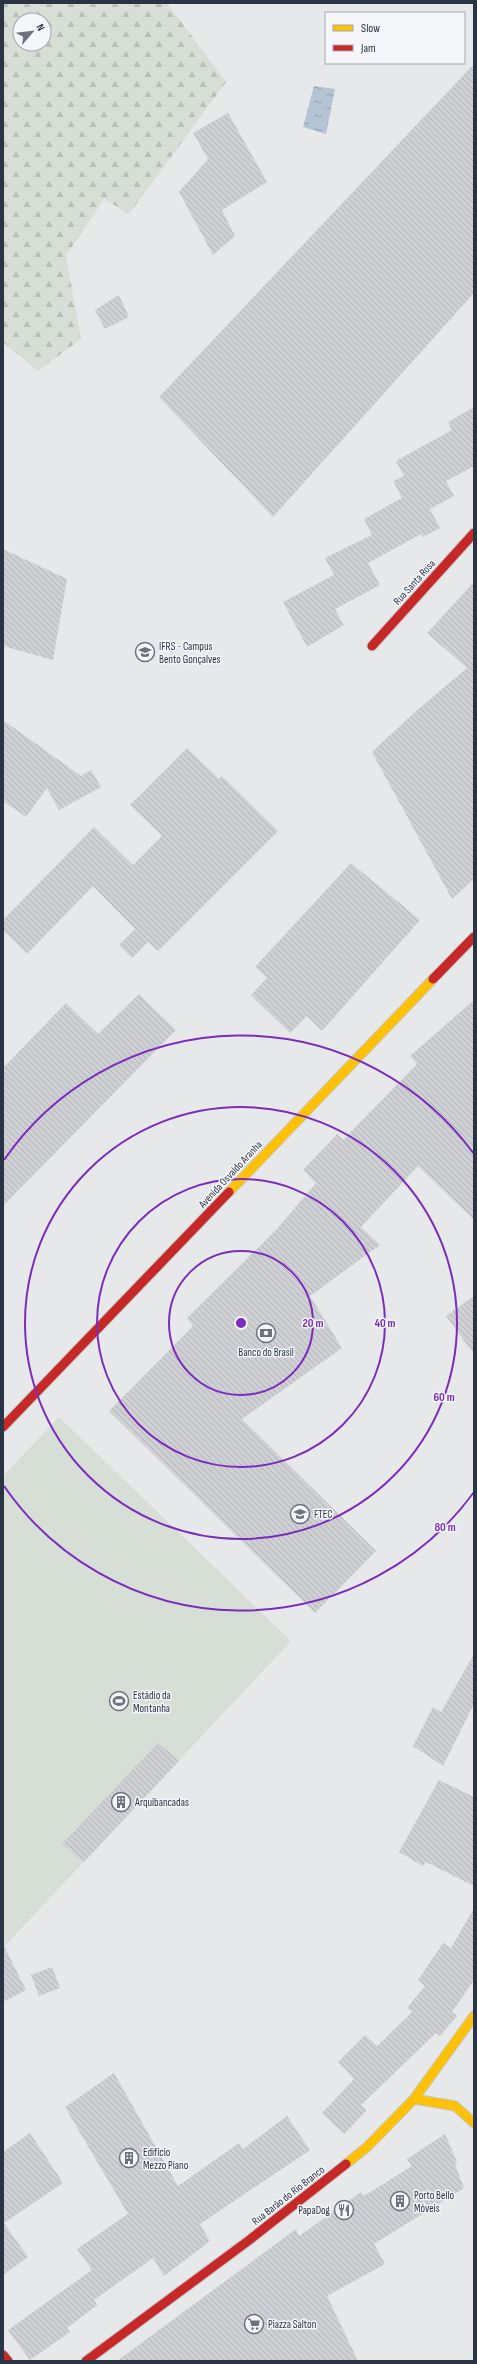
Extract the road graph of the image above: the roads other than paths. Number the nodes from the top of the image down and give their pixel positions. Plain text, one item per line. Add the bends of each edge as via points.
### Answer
1 (474, 533) edge
2 (372, 646) dead end
3 (474, 937) edge
4 (3, 1427) edge
5 (474, 2016) edge
6 (414, 2099) junction
7 (474, 2123) edge
8 (3, 2355) edge
9 (8, 2361) edge
10 (86, 2361) edge

1 - 2 main road, Rua Santa Rosa
3 - 4 main road, Avenida Osvaldo Aranha
5 - 6 main road, Rua Barão do Rio Branco
6 - 7 main road via 458,2106
6 - 10 main road, Rua Barão do Rio Branco via 367,2147 324,2182
8 - 9 main road

